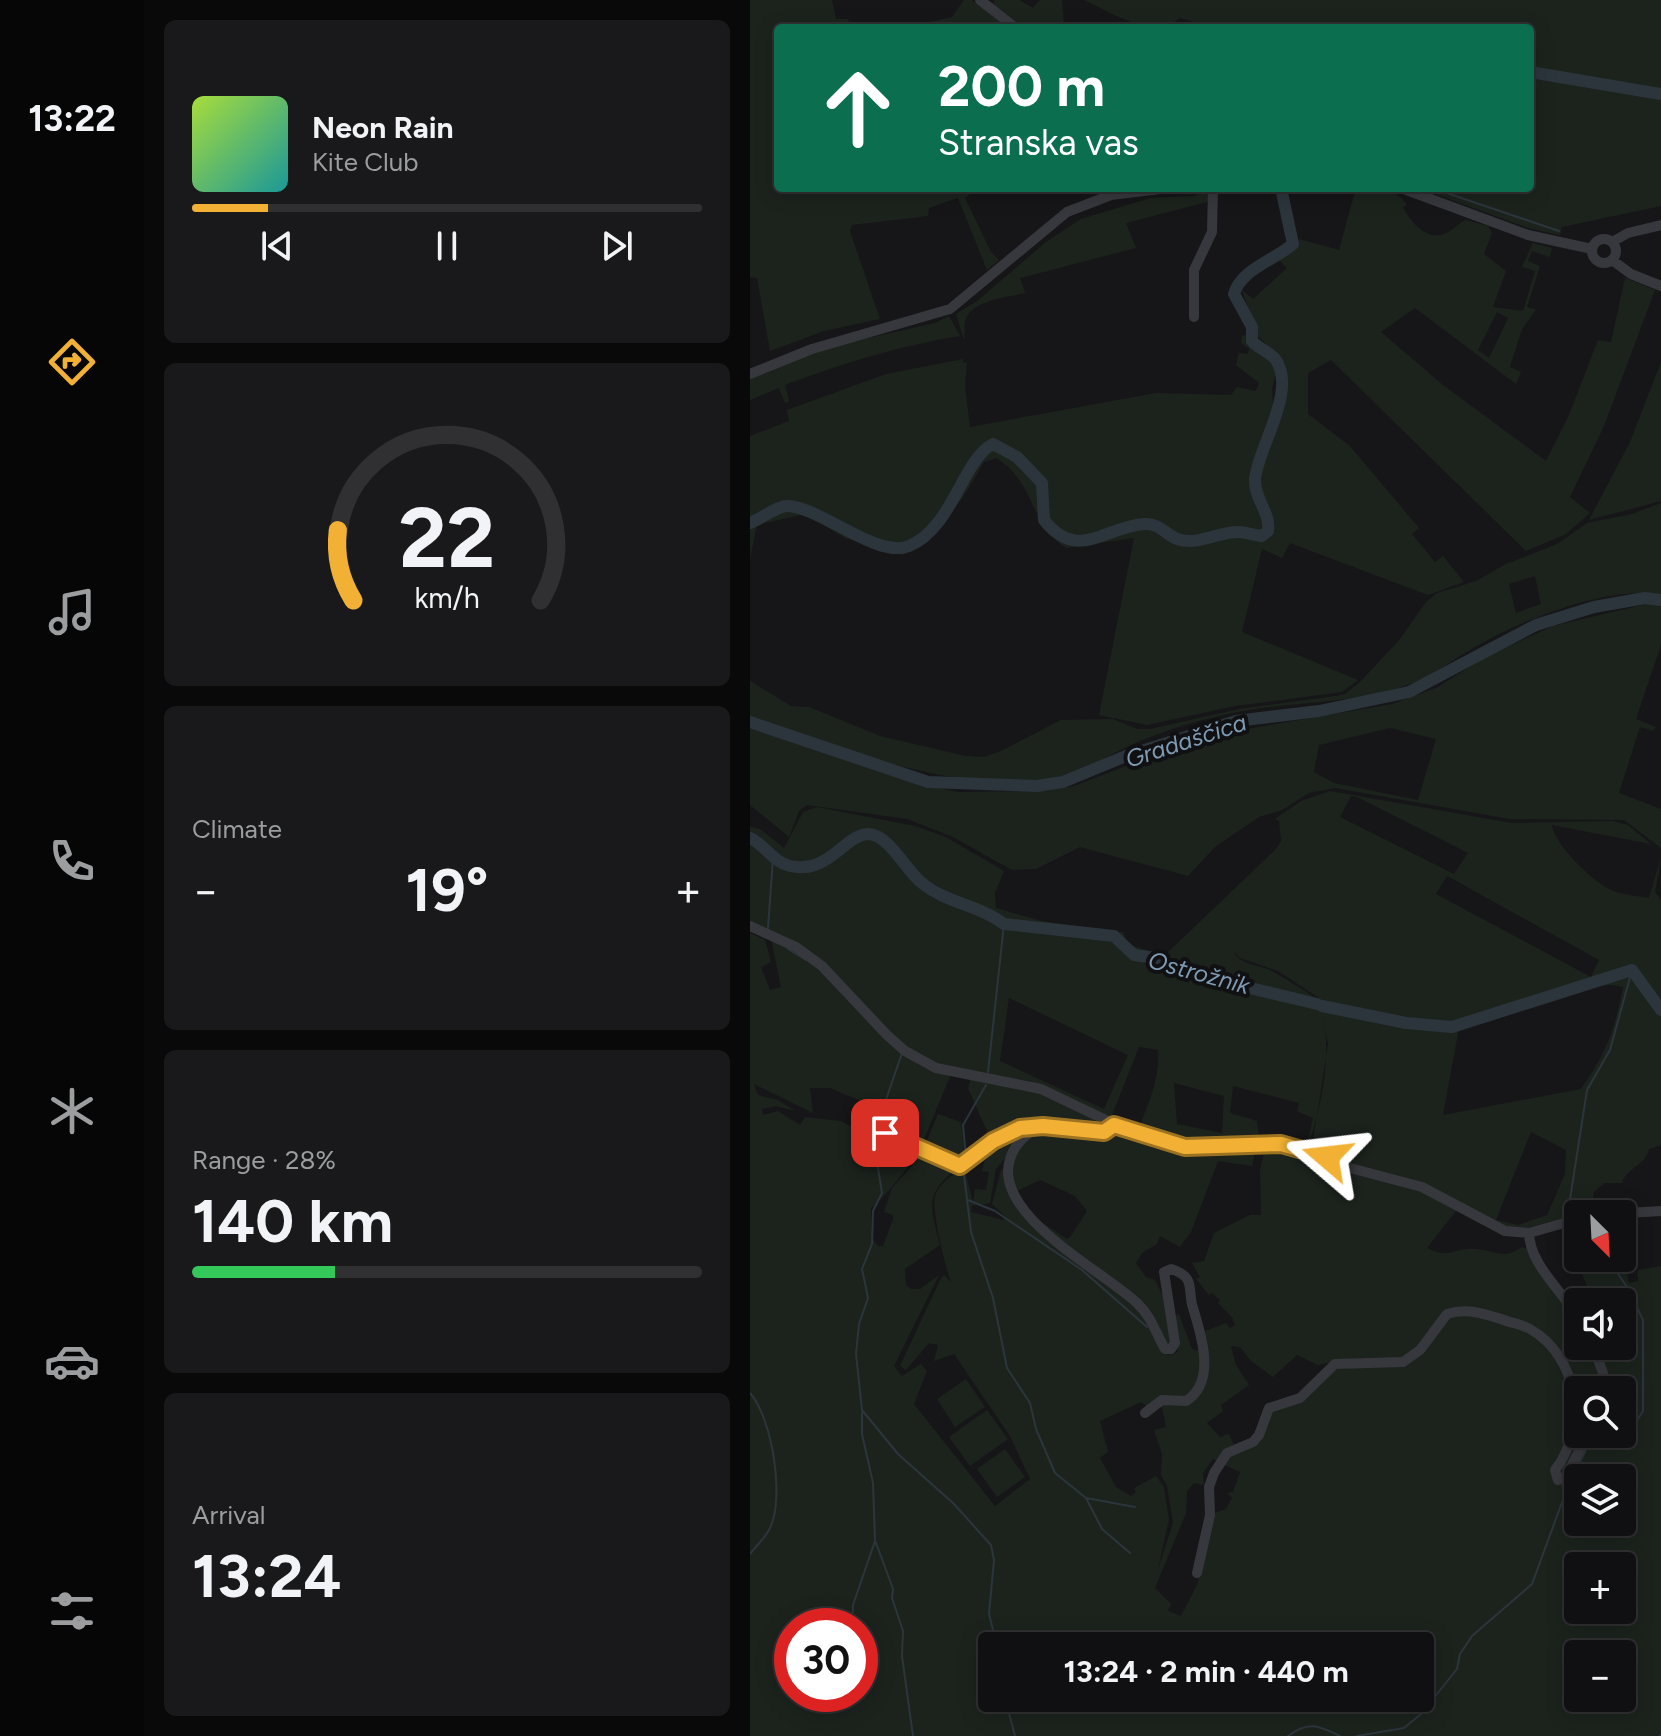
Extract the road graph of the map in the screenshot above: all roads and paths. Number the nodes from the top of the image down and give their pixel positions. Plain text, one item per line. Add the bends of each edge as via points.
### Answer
1 (980, 0) edge
2 (1011, 24) edge
3 (1134, 192) edge
4 (1213, 192) edge
5 (1412, 192) edge
6 (1661, 225) edge
7 (1612, 242) junction
8 (1592, 249) junction
9 (1612, 260) junction
10 (1661, 286) edge
11 (1194, 317) dead end
12 (750, 374) edge
13 (750, 926) edge
14 (1114, 1125) junction
15 (1043, 1126) junction
16 (866, 1127) dead end
17 (1661, 1211) edge
18 (1636, 1212) edge
19 (1564, 1223) edge
20 (1529, 1233) junction
21 (1564, 1296) edge
22 (1570, 1376) edge
23 (1145, 1413) dead end
24 (1565, 1448) edge
25 (1581, 1448) edge
26 (1197, 1573) dead end

1 - 2 street
3 - 12 street via 1067,212 950,309 812,349
4 - 11 street via 1212,232 1194,270
5 - 8 street via 1528,235
6 - 7 street
7 - 8 street via 1599,239
7 - 9 street
8 - 9 street via 1600,262
9 - 10 street
13 - 14 street via 822,966 887,1035 922,1062 1041,1089
14 - 15 street via 1104,1132
14 - 20 street via 1185,1147 1281,1144 1310,1149 1350,1168 1422,1187 1505,1231
15 - 16 street via 1009,1132 960,1166
15 - 23 street via 1017,1145 1007,1175 1013,1194 1036,1224 1135,1301 1154,1322 1165,1349 1175,1343 1164,1272 1182,1274 1194,1293 1192,1306 1204,1350 1196,1390 1186,1401 1162,1400
17 - 18 street
19 - 20 street
20 - 21 street via 1534,1258
22 - 26 street via 1561,1358 1532,1330 1474,1311 1447,1314 1420,1350 1403,1362 1335,1364 1300,1398 1269,1408 1253,1442 1227,1453 1209,1487 1210,1515
24 - 25 street via 1555,1470 1558,1480 1570,1471

